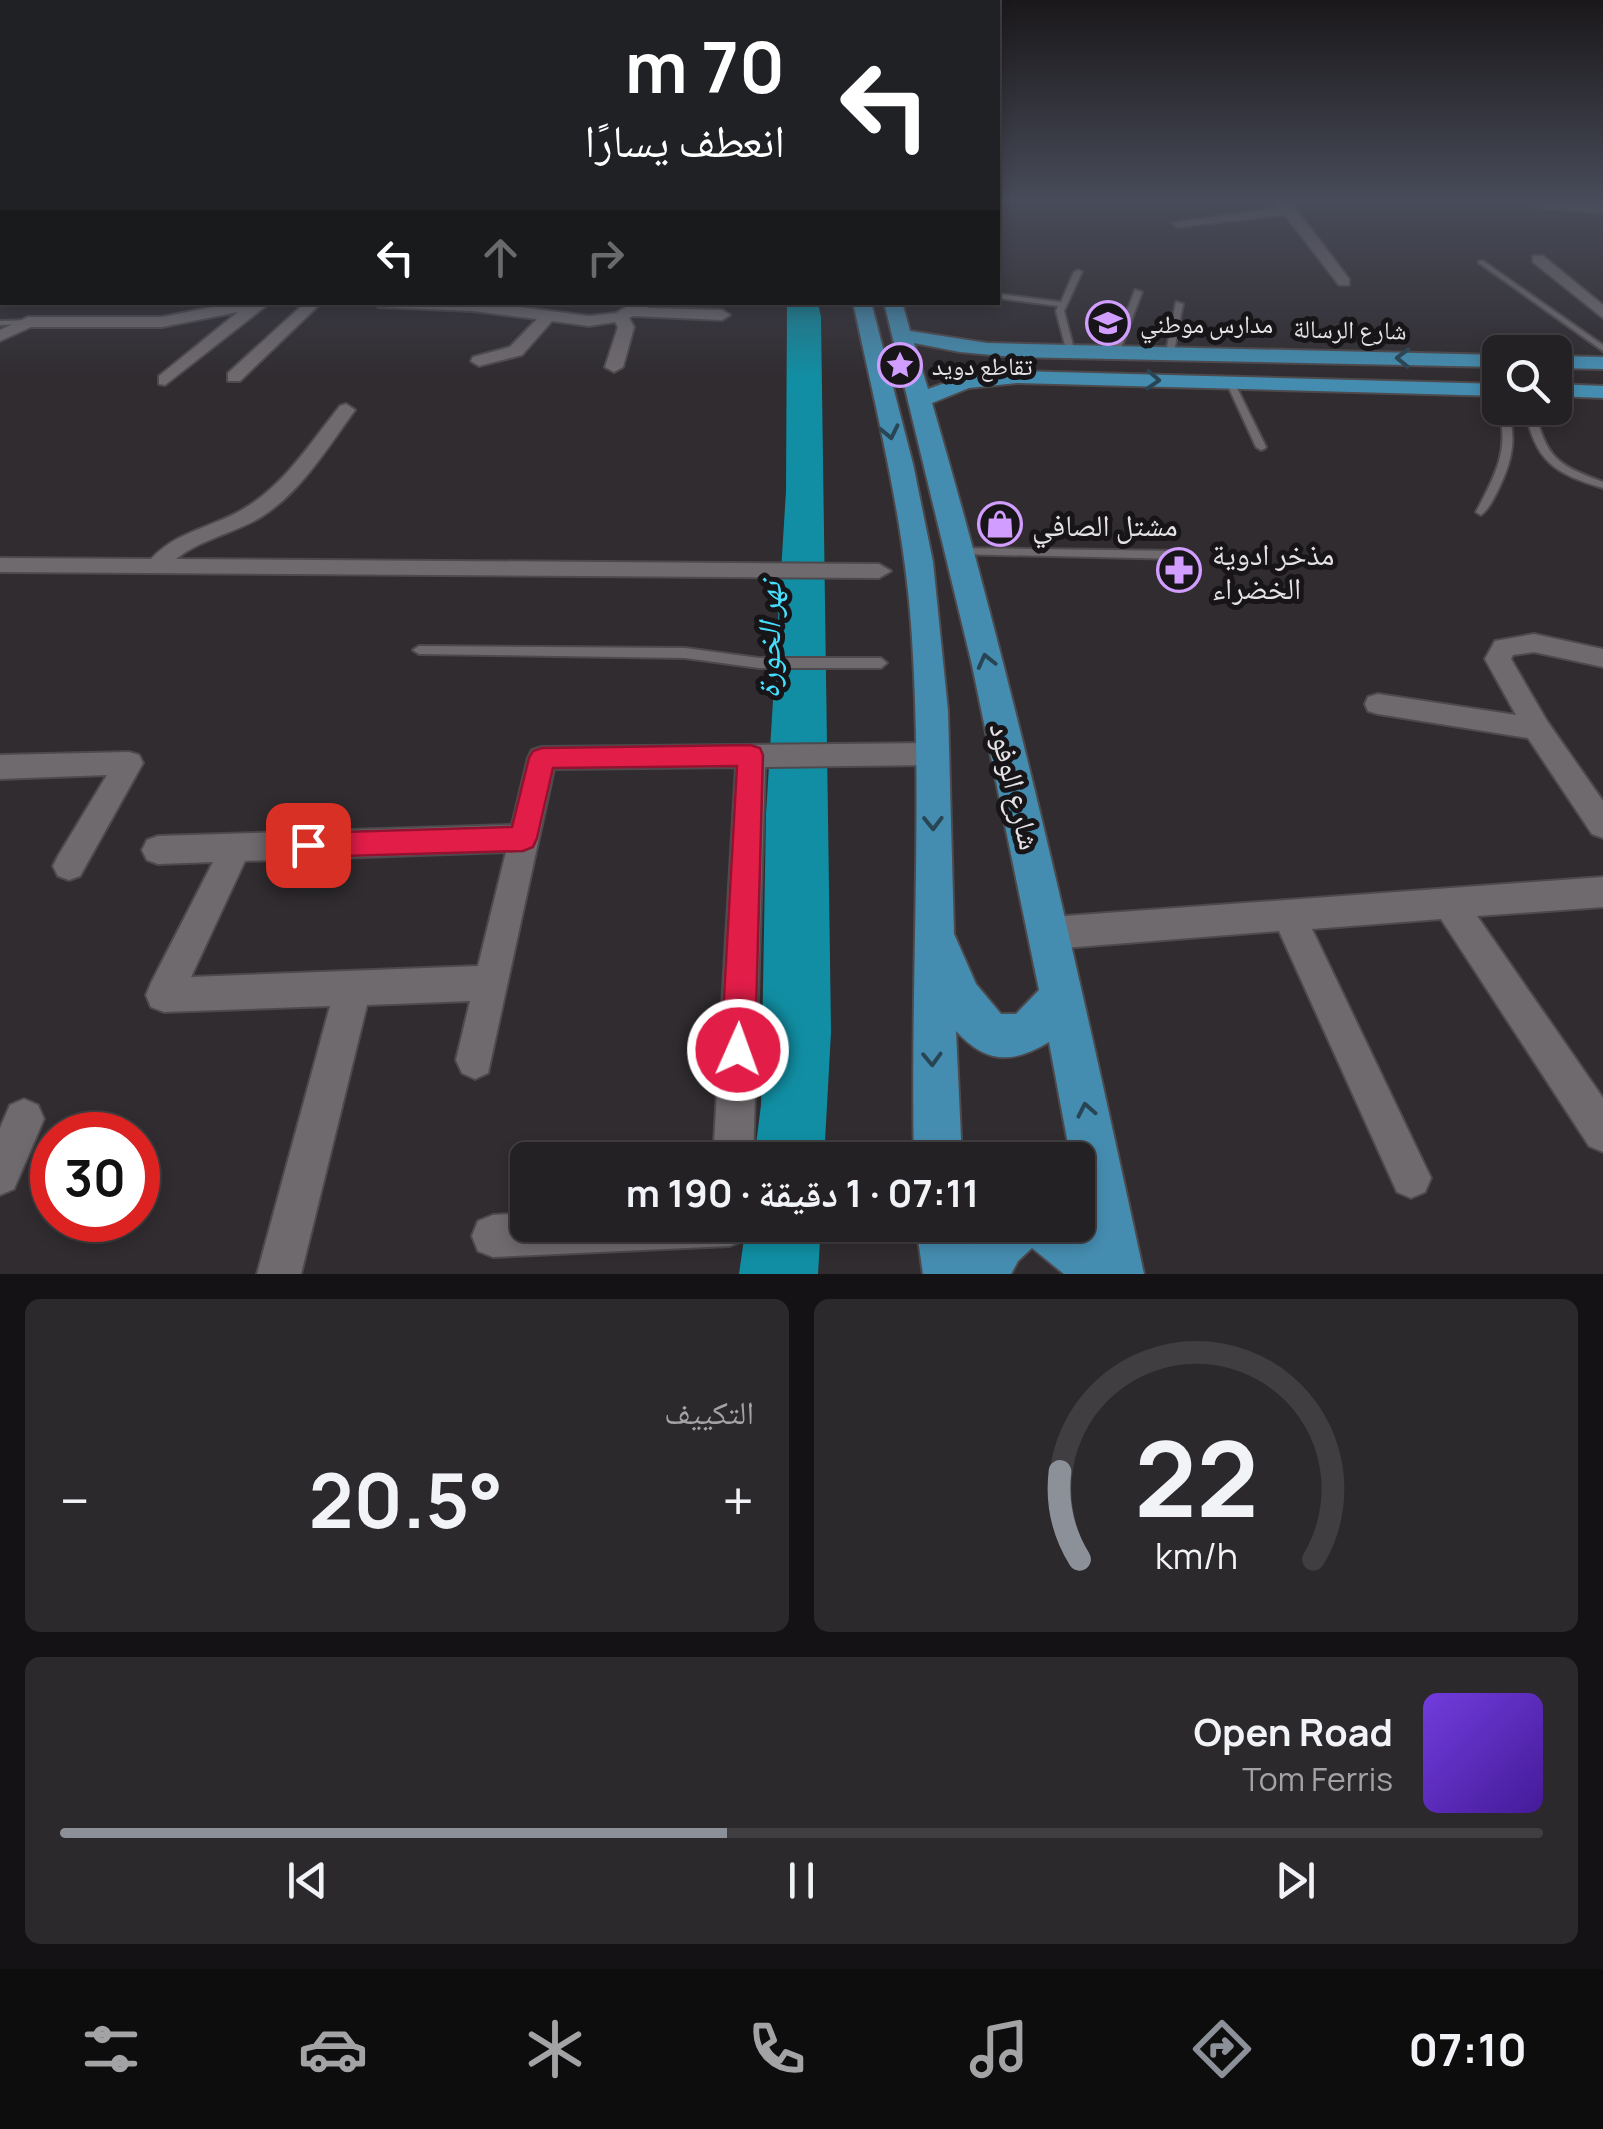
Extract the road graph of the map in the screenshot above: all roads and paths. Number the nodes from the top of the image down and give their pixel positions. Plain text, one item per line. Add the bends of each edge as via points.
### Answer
1 (1327, 259) edge
2 (1538, 259) dead end
3 (1481, 262) dead end
4 (1078, 272) dead end
5 (1344, 282) dead end
6 (1138, 292) dead end
7 (1000, 296) edge
8 (1061, 304) junction
9 (1179, 304) dead end
10 (250, 305) edge
11 (258, 305) edge
12 (313, 305) edge
13 (450, 305) edge
14 (863, 305) edge
15 (893, 305) edge
16 (634, 310) edge
17 (1603, 313) edge
18 (722, 315) dead end
19 (548, 316) junction
20 (28, 322) junction
21 (0, 323) edge
22 (901, 334) junction
23 (0, 336) edge
24 (1603, 349) edge
25 (1116, 351) junction
26 (1170, 352) junction
27 (1077, 353) junction
28 (1482, 360) edge
29 (479, 361) dead end
30 (1572, 362) edge
31 (1603, 363) edge
32 (614, 367) dead end
33 (234, 376) dead end
34 (1094, 378) junction
35 (166, 380) dead end
36 (1231, 384) junction
37 (1572, 391) edge
38 (1603, 392) edge
39 (1482, 397) edge
40 (920, 400) junction
41 (346, 410) dead end
42 (1510, 425) edge
43 (1534, 425) edge
44 (1261, 446) dead end
45 (1603, 484) edge
46 (1482, 512) dead end
47 (959, 552) junction
48 (1182, 555) dead end
49 (0, 565) edge
50 (155, 568) junction
51 (879, 571) dead end
52 (419, 650) dead end
53 (1603, 658) edge
54 (881, 663) dead end
55 (1378, 704) dead end
56 (1538, 729) junction
57 (932, 754) junction
58 (750, 755) junction
59 (0, 768) edge
60 (1603, 825) edge
61 (523, 838) junction
62 (236, 847) junction
63 (158, 850) dead end
64 (69, 866) dead end
65 (1603, 892) edge
66 (1450, 904) junction
67 (1290, 917) junction
68 (935, 927) junction
69 (1051, 934) junction
70 (492, 983) junction
71 (353, 988) junction
72 (1063, 995) junction
73 (475, 1060) dead end
74 (24, 1119) dead end
75 (1603, 1132) edge
76 (734, 1142) edge
77 (937, 1142) edge
78 (0, 1175) edge
79 (1411, 1178) dead end
80 (510, 1235) edge
81 (493, 1236) dead end
82 (944, 1242) edge
83 (1000, 1242) edge
84 (1069, 1242) edge
85 (279, 1274) edge
86 (948, 1274) edge
87 (984, 1274) edge
88 (1095, 1274) edge
89 (1118, 1274) edge

1 - 5 street
2 - 17 street
3 - 24 lane
4 - 8 lane
6 - 25 lane
7 - 8 lane
8 - 27 lane
9 - 26 lane
10 - 20 street via 162,322
11 - 35 street
12 - 33 street
13 - 19 street
14 -> 57 main road via 918,560
15 - 22 main road, شارع الوفود
16 - 18 street
16 - 19 street via 588,320
16 - 32 street
19 - 29 street via 516,351
20 - 21 lane
20 - 23 street
22 - 27 main road, شارع الرسالة via 980,352
22 - 40 main road, شارع الوفود
25 - 26 main road, شارع الرسالة
25 - 27 main road, شارع الرسالة
28 -> 26 main road, شارع الرسالة
27 - 34 main road via 1076,368
30 - 31 main road
34 -> 36 main road, شارع الرسالة
34 - 40 main road, شارع الرسالة via 981,379
36 - 39 main road, شارع الرسالة
36 - 44 lane
37 - 38 main road
40 - 47 main road, شارع الوفود
41 - 50 street via 270,502 240,521 197,532
42 - 46 lane via 1500,475
43 - 45 lane via 1542,453 1566,471
47 - 48 lane
69 -> 47 main road, شارع الوفود
49 - 50 street
50 - 51 street
52 - 54 lane
53 - 56 street via 1534,643 1500,652 1500,667
55 - 56 street
56 - 60 street
57 - 58 street
57 -> 68 main road
58 - 61 street via 542,758
58 - 76 street
59 - 64 street via 129,763
61 - 62 street
61 - 70 street
62 - 63 street
62 - 71 street via 164,995
65 - 66 street
66 - 67 street
66 - 75 street
67 - 69 street
67 - 79 street
68 - 72 main road via 960,1004 990,1032 1010,1036 1029,1030
68 -> 77 main road
69 - 72 main road, شارع الوفود
70 - 71 street
70 - 73 street
71 - 85 street
89 -> 72 main road, شارع الوفود
74 - 78 street
80 - 81 street
82 - 86 main road
83 - 87 main road
84 - 88 main road

